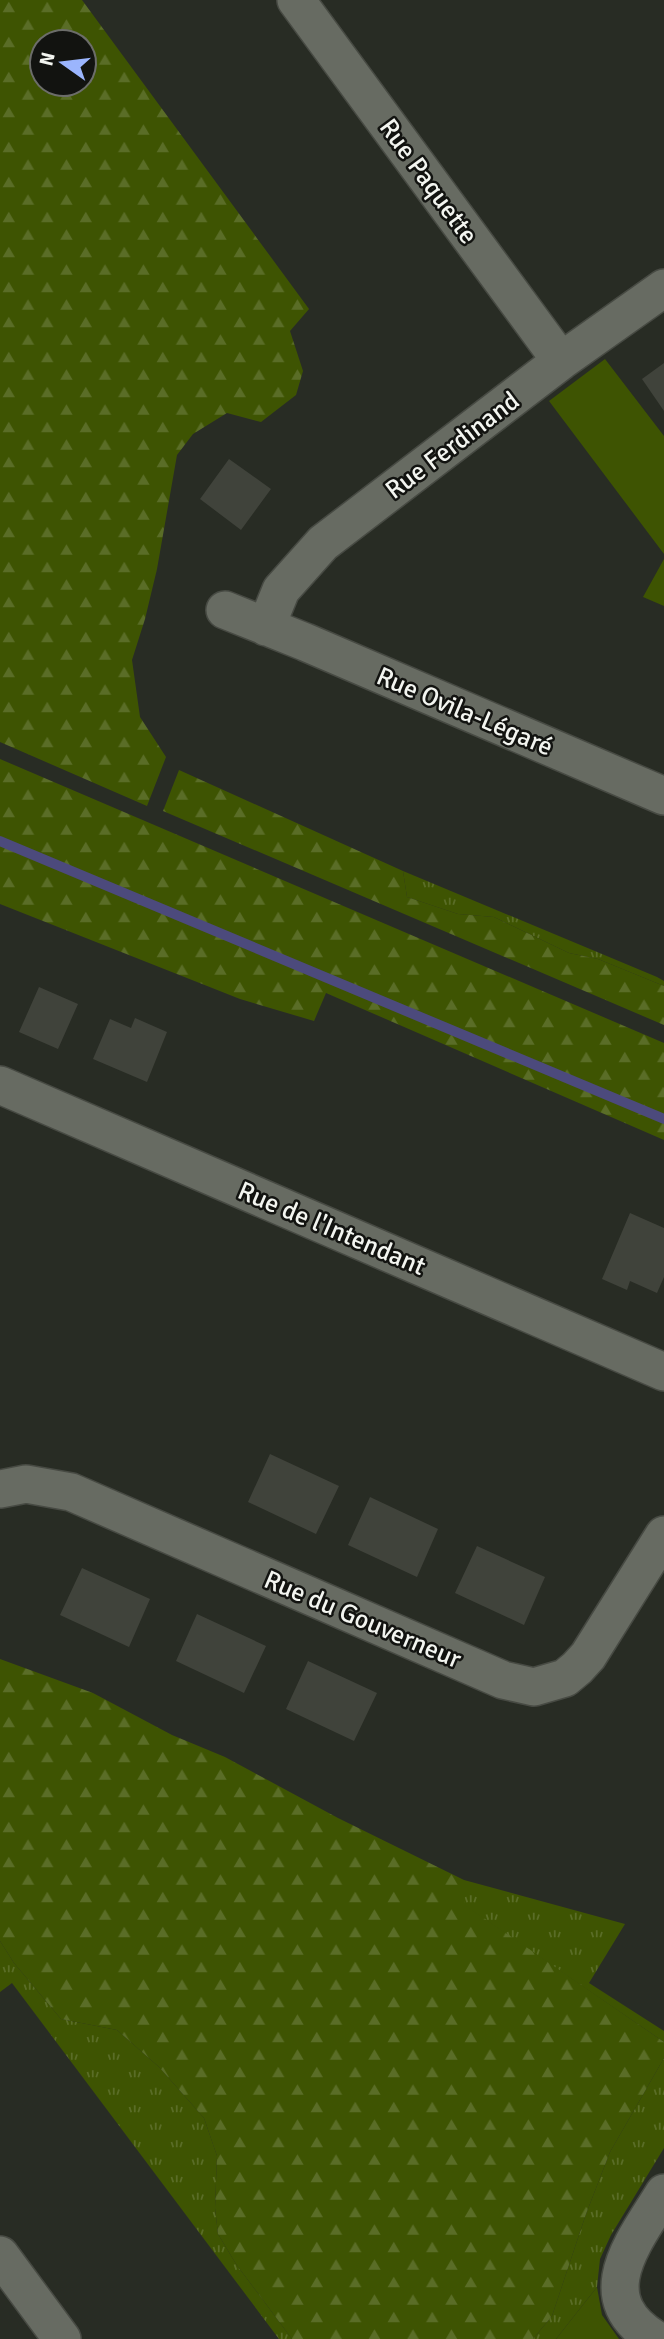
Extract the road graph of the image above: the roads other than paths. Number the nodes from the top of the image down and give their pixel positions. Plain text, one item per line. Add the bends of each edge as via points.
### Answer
1 (296, 0) edge
2 (664, 288) edge
3 (561, 361) junction
4 (225, 610) dead end
5 (266, 626) junction
6 (664, 796) edge
7 (0, 1085) edge
8 (664, 1372) edge
9 (0, 1489) edge
10 (664, 1535) edge
11 (664, 2193) edge
12 (0, 2255) edge
13 (62, 2339) edge
14 (655, 2339) edge

1 - 3 street, Rue Paquette
2 - 3 street, Rue Ferdinand
3 - 5 street, Rue Ferdinand via 323,543 281,590
4 - 5 street, Rue Ovila-Légaré
5 - 6 street, Rue Ovila-Légaré
7 - 8 street, Rue de l'Intendant
9 - 10 street, Rue du Gouverneur via 26,1484 71,1492 503,1680 534,1686 565,1678 588,1656
11 - 14 street via 628,2251 620,2282 624,2311
12 - 13 street

